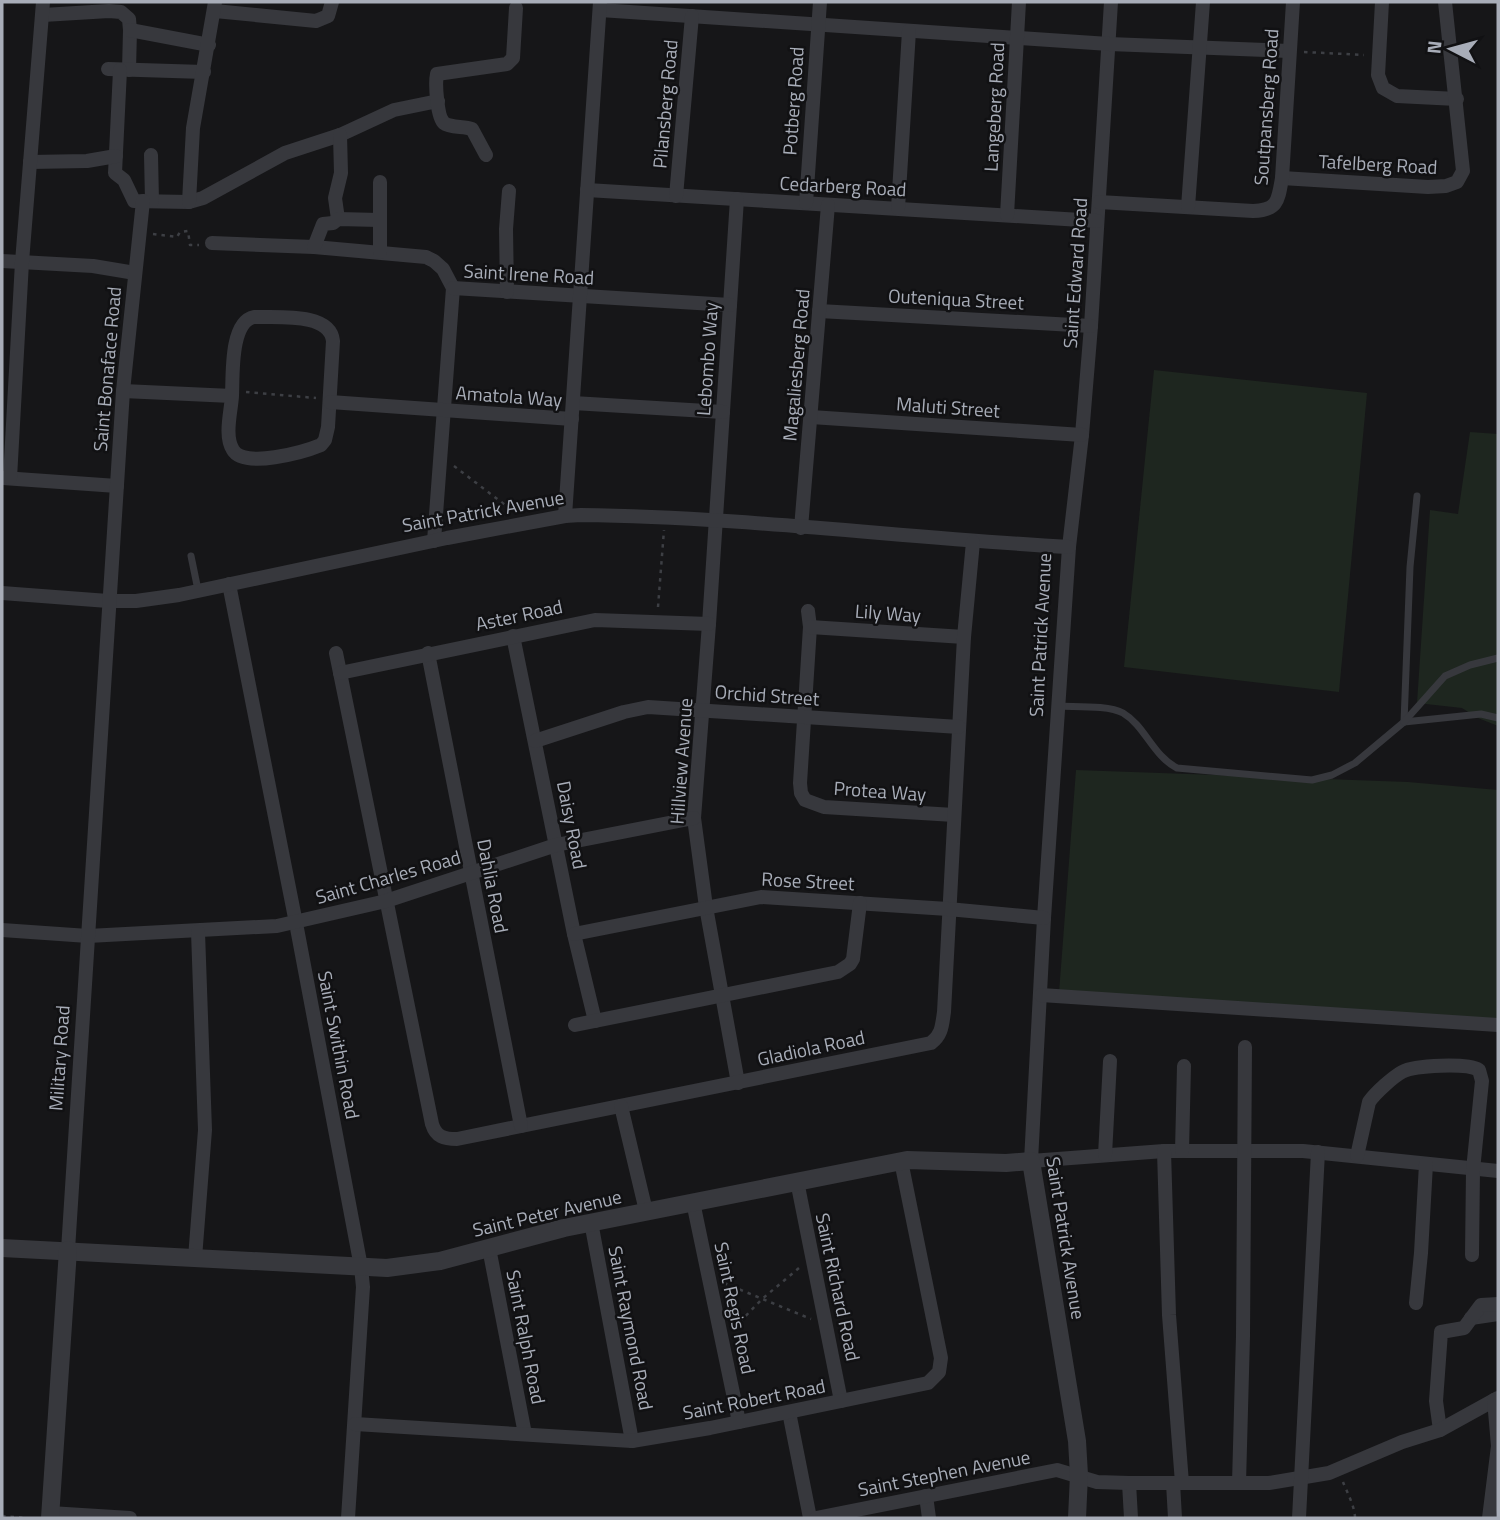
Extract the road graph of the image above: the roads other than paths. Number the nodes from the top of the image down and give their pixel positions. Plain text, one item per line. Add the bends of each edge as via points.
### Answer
1 (332, 2) edge
2 (820, 2) edge
3 (1019, 2) edge
4 (1111, 2) edge
5 (1203, 2) edge
6 (1293, 2) edge
7 (1382, 2) edge
8 (1445, 2) edge
9 (109, 6) edge
10 (600, 6) edge
11 (215, 7) edge
12 (516, 8) dead end
13 (43, 9) edge
14 (692, 16) junction
15 (818, 25) junction
16 (130, 30) junction
17 (909, 32) junction
18 (1017, 38) junction
19 (1109, 44) junction
20 (209, 45) junction
21 (1200, 47) junction
22 (1289, 51) junction
23 (119, 70) junction
24 (204, 72) junction
25 (1457, 99) junction
26 (438, 102) junction
27 (340, 135) junction
28 (151, 155) dead end
29 (486, 155) dead end
30 (116, 156) junction
31 (30, 162) junction
32 (1282, 178) junction
33 (380, 182) dead end
34 (587, 190) junction
35 (509, 191) dead end
36 (676, 196) junction
37 (737, 199) junction
38 (147, 201) junction
39 (189, 202) junction
40 (1099, 202) junction
41 (806, 204) junction
42 (828, 205) junction
43 (1188, 207) junction
44 (898, 208) junction
45 (1007, 215) junction
46 (338, 219) junction
47 (379, 220) junction
48 (1097, 221) junction
49 (212, 243) road end
50 (314, 247) junction
51 (380, 252) junction
52 (2, 261) edge
53 (22, 262) junction
54 (135, 273) junction
55 (453, 288) junction
56 (507, 292) junction
57 (580, 296) junction
58 (730, 305) junction
59 (819, 311) junction
60 (1091, 326) junction
61 (123, 391) junction
62 (232, 396) junction
63 (330, 402) junction
64 (573, 403) junction
65 (444, 410) junction
66 (723, 412) junction
67 (811, 417) junction
68 (572, 419) junction
69 (1082, 435) junction
70 (6, 478) edge
71 (117, 486) junction
72 (1417, 496) dead end
73 (565, 516) junction
74 (716, 522) junction
75 (801, 528) junction
76 (434, 541) junction
77 (973, 542) junction
78 (1069, 547) junction
79 (191, 556) dead end
80 (229, 584) junction
81 (198, 590) junction
82 (2, 593) edge
83 (108, 601) junction
84 (808, 611) dead end
85 (709, 624) junction
86 (810, 627) junction
87 (513, 636) junction
88 (964, 638) junction
89 (336, 653) dead end
90 (428, 653) junction
91 (1498, 658) edge
92 (340, 673) junction
93 (1058, 706) junction
94 (703, 710) junction
95 (803, 717) junction
96 (1498, 718) edge
97 (1404, 722) junction
98 (959, 727) junction
99 (535, 741) junction
100 (954, 815) junction
101 (694, 818) junction
102 (556, 845) junction
103 (471, 872) junction
104 (385, 901) junction
105 (860, 903) junction
106 (706, 908) junction
107 (948, 909) junction
108 (1044, 918) junction
109 (296, 923) junction
110 (2, 930) edge
111 (198, 932) junction
112 (574, 934) junction
113 (88, 936) junction
114 (1041, 995) junction
115 (722, 996) junction
116 (595, 1021) junction
117 (575, 1025) dead end
118 (1498, 1025) edge
119 (1245, 1047) dead end
120 (1110, 1061) dead end
121 (1184, 1066) dead end
122 (738, 1083) junction
123 (621, 1106) junction
124 (521, 1126) junction
125 (1182, 1150) junction
126 (1244, 1150) junction
127 (1164, 1151) junction
128 (1318, 1152) junction
129 (1105, 1155) junction
130 (1357, 1156) junction
131 (901, 1161) junction
132 (1031, 1161) junction
133 (1426, 1164) junction
134 (1474, 1170) junction
135 (1498, 1171) edge
136 (797, 1181) junction
137 (693, 1202) junction
138 (646, 1212) junction
139 (591, 1222) junction
140 (2, 1248) edge
141 (489, 1248) junction
142 (68, 1250) junction
143 (1472, 1255) dead end
144 (195, 1258) junction
145 (361, 1267) junction
146 (1416, 1303) dead end
147 (1498, 1304) edge
148 (1498, 1314) edge
149 (1471, 1318) junction
150 (1496, 1399) edge
151 (841, 1401) junction
152 (789, 1412) junction
153 (739, 1422) junction
154 (355, 1424) junction
155 (1440, 1430) junction
156 (525, 1434) junction
157 (632, 1440) junction
158 (1079, 1475) junction
159 (1301, 1478) junction
160 (1129, 1483) junction
161 (1178, 1483) junction
162 (1239, 1483) junction
163 (926, 1496) junction
164 (50, 1516) edge
165 (130, 1518) edge
166 (348, 1518) edge
167 (810, 1518) edge
168 (816, 1518) edge
169 (929, 1518) edge
170 (1077, 1518) edge
171 (1131, 1518) edge
172 (1175, 1518) edge
173 (1299, 1518) edge
174 (1489, 1518) edge

1 - 11 street via 328,16 316,21
2 - 15 street, Potberg Road
3 - 18 street, Langeberg Road
4 - 19 street, Saint Edward Road
5 - 21 street
6 - 22 street, Soutpansberg Road
7 - 25 street via 1378,56 1380,82 1388,93
8 - 25 street, Tafelberg Road
9 - 13 street
9 - 16 street via 129,19
10 - 14 street
10 - 34 street
11 - 20 street
12 - 26 street via 513,58 507,64 437,74
13 - 31 street
14 - 15 street
14 - 36 street, Pilansberg Road
15 - 17 street
15 - 41 street, Potberg Road
16 - 20 street
16 - 23 street
17 - 18 street
17 - 44 street
18 - 19 street
18 - 45 street, Langeberg Road
19 - 21 street
19 - 40 street, Saint Edward Road
20 - 24 street
21 - 22 street
21 - 43 street
22 - 32 street, Soutpansberg Road
23 - 24 street
23 - 30 street
24 - 39 street via 194,128
25 - 32 street, Tafelberg Road via 1463,171 1454,184 1428,187
26 - 27 street via 394,110
26 - 29 street via 444,123 472,129
27 - 39 street via 275,157
27 - 46 street
28 - 38 street
30 - 31 street
30 - 38 street via 116,175 124,180 132,199
31 - 53 street
32 - 43 street, Soutpansberg Road via 1279,195 1268,210
33 - 47 street
34 - 36 street, Cedarberg Road
34 - 57 street
35 - 56 street
36 - 37 street, Cedarberg Road
37 - 41 street, Cedarberg Road
37 - 58 street, Lebombo Way
38 - 39 street
38 - 54 street
40 - 43 street, Soutpansberg Road
40 - 48 street, Saint Edward Road
41 - 42 street, Cedarberg Road
42 - 44 street, Cedarberg Road
42 - 59 street, Magaliesberg Road
44 - 45 street, Cedarberg Road
45 - 48 street, Cedarberg Road
46 - 47 street
46 - 50 street via 321,225
47 - 51 street
48 - 60 street, Saint Edward Road
49 - 50 street
50 - 51 street
51 - 55 street via 434,261
52 - 53 street, Saint Bonaface Road
53 - 54 street, Saint Bonaface Road
53 - 70 street
54 - 61 street, Saint Bonaface Road
55 - 56 street, Saint Irene Road
55 - 65 street, Saint Irene Road
56 - 57 street, Saint Irene Road
57 - 58 street, Saint Irene Road
57 - 64 street
58 - 66 street, Lebombo Way
59 - 60 street, Outeniqua Street
59 - 67 street, Magaliesberg Road
60 - 69 street, Saint Edward Road
61 - 62 street
61 - 71 street, Saint Bonaface Road
62 - 63 street via 232,448 249,459 321,445 327,435
62 - 63 street via 240,327 249,317 286,318 322,323 329,329 333,341
63 - 65 street, Amatola Way
64 - 66 street
64 - 68 street
65 - 68 street, Amatola Way
65 - 76 street, Saint Irene Road
66 - 74 street, Lebombo Way
67 - 69 street, Maluti Street
67 - 75 street, Magaliesberg Road
68 - 73 street
69 - 78 street, Saint Edward Road
70 - 71 street
71 - 83 street, Saint Bonaface Road
72 - 97 lane
73 - 74 street, Saint Patrick Avenue
73 - 76 street, Saint Patrick Avenue
74 - 75 street, Saint Patrick Avenue
74 - 85 street, Hillview Avenue
75 - 77 street, Saint Patrick Avenue
76 - 80 street, Saint Patrick Avenue
77 - 78 street, Saint Patrick Avenue
77 - 88 street, Gladiola Road
78 - 93 street, Saint Patrick Avenue
79 - 81 lane
80 - 81 street, Saint Patrick Avenue
80 - 109 street, Saint Swithin Road
81 - 83 street, Saint Patrick Avenue
82 - 83 street, Saint Patrick Avenue
83 - 113 street, Military Road
84 - 86 street
85 - 87 street, Aster Road via 594,620
85 - 94 street, Hillview Avenue
86 - 88 street, Lily Way
86 - 95 street
87 - 90 street, Aster Road
87 - 99 street, Daisy Road
88 - 98 street, Gladiola Road
89 - 92 street
90 - 92 street, Aster Road
90 - 103 street, Dahlia Road
91 - 97 lane via 1445,676
92 - 104 street
93 - 97 lane via 1123,713 1158,754 1177,768 1312,780 1355,763
93 - 108 street, Saint Patrick Avenue
94 - 95 street, Orchid Street
94 - 99 street, Orchid Street via 638,709
94 - 101 street, Hillview Avenue
95 - 98 street, Orchid Street
95 - 100 street, Protea Way via 800,783 805,800 824,807
96 - 97 lane via 1481,714
98 - 100 street, Gladiola Road
99 - 102 street, Daisy Road
100 - 107 street, Gladiola Road
101 - 102 street, Saint Charles Road
101 - 106 street, Hillview Avenue
102 - 103 street, Saint Charles Road
102 - 112 street, Daisy Road
103 - 104 street, Saint Charles Road
103 - 124 street, Dahlia Road
104 - 109 street, Saint Charles Road
104 - 124 street, Gladiola Road via 435,1131 440,1137 457,1139
105 - 106 street, Rose Street via 761,897
105 - 107 street, Rose Street
105 - 115 street via 855,951 845,968
106 - 112 street, Rose Street
106 - 115 street, Hillview Avenue
107 - 108 street, Rose Street
107 - 122 street, Gladiola Road via 944,1012 936,1039
108 - 114 street, Saint Patrick Avenue
109 - 111 street, Saint Charles Road
109 - 145 street, Saint Swithin Road
110 - 113 street, Saint Charles Road
111 - 113 street, Saint Charles Road
111 - 144 street via 205,1130
112 - 116 street, Daisy Road
113 - 142 street, Military Road
114 - 118 street
114 - 132 street, Saint Patrick Avenue
115 - 116 street
115 - 122 street, Hillview Avenue
116 - 117 street
119 - 126 street
120 - 129 street
121 - 125 street
122 - 123 street, Gladiola Road
123 - 124 street, Gladiola Road
123 - 138 street
125 - 126 street
125 - 127 street
126 - 128 street
126 - 162 street
127 - 129 street
127 - 161 street
128 - 130 street
128 - 159 street
129 - 132 street
130 - 133 street
130 - 134 street via 1369,1102 1398,1074 1420,1068 1472,1067 1482,1074
131 - 132 street, Saint Peter Avenue
131 - 136 street, Saint Peter Avenue
131 - 151 street, Saint Robert Road via 940,1366 928,1383
132 - 158 street, Saint Patrick Avenue
133 - 134 street
133 - 146 street
134 - 135 street
134 - 143 street
136 - 137 street, Saint Peter Avenue
136 - 151 street, Saint Richard Road
137 - 138 street, Saint Peter Avenue
137 - 153 street, Saint Regis Road
138 - 139 street, Saint Peter Avenue
139 - 141 street, Saint Peter Avenue
139 - 157 street, Saint Raymond Road
140 - 142 street, Saint Peter Avenue
141 - 145 street, Saint Peter Avenue via 440,1261
141 - 156 street, Saint Ralph Road
142 - 144 street, Saint Peter Avenue
142 - 164 street, Military Road
144 - 145 street, Saint Peter Avenue
145 - 154 street, Saint Swithin Road
147 - 149 street via 1481,1305
148 - 149 street
149 - 155 street via 1464,1328 1440,1335 1436,1401
150 - 155 street, Saint Stephen Avenue
150 - 174 street via 1498,1446
151 - 152 street, Saint Robert Road
152 - 153 street, Saint Robert Road
152 - 167 street
153 - 157 street, Saint Robert Road
154 - 156 street, Saint Robert Road
154 - 166 street, Saint Swithin Road
155 - 159 street, Saint Stephen Avenue via 1337,1470
156 - 157 street, Saint Robert Road
158 - 160 street, Saint Stephen Avenue via 1097,1482
158 - 163 street, Saint Stephen Avenue via 1051,1471
158 - 170 street, Saint Patrick Avenue
159 - 162 street, Saint Stephen Avenue
159 - 173 street
160 - 161 street, Saint Stephen Avenue
160 - 171 street
161 - 162 street, Saint Stephen Avenue
161 - 172 street
163 - 168 street, Saint Stephen Avenue
163 - 169 street
164 - 165 street

